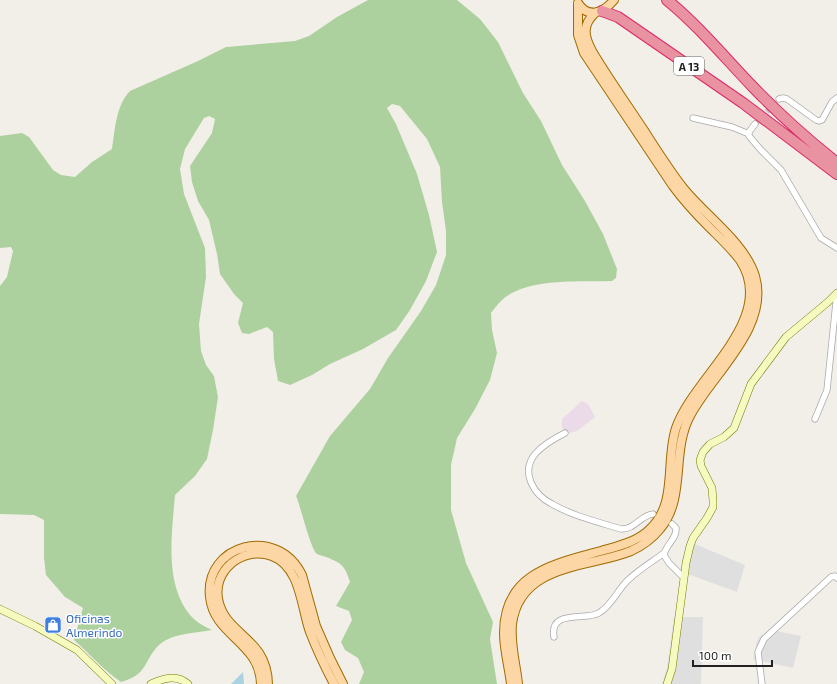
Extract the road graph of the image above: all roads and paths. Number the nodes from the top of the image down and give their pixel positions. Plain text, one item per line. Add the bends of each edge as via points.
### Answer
1 (667, 0) edge
2 (577, 2) edge
3 (612, 2) edge
4 (599, 12) junction
5 (837, 98) edge
6 (779, 99) dead end
7 (693, 118) dead end
8 (755, 124) tunnel mouth
9 (749, 134) junction
10 (832, 162) edge
11 (837, 174) edge
12 (837, 248) edge
13 (837, 293) edge
14 (815, 419) dead end
15 (565, 432) dead end
16 (653, 514) dead end
17 (672, 524) dead end
18 (664, 553) junction
19 (684, 578) junction
20 (837, 578) edge
21 (0, 609) edge
22 (554, 637) dead end
23 (112, 684) edge
24 (151, 684) edge
25 (188, 684) edge
26 (261, 684) edge
27 (268, 684) edge
28 (334, 684) edge
29 (343, 684) edge
30 (511, 684) edge
31 (518, 684) edge
32 (667, 684) edge
33 (762, 684) edge

1 - 10 highway, A 13 via 710,39 754,88
2 - 4 main road via 585,10
2 - 30 main road via 578,35 584,53 673,186 739,259 749,283 750,303 741,329 693,396 680,419 672,447 668,496 655,523 644,535 628,543 544,568 527,580 514,597 506,617 504,632
3 - 4 main road
4 - 10 highway, A 13 via 618,17 773,125
4 - 31 main road via 590,18 585,27 586,38 592,51 677,179 701,209 745,255 755,276 758,300 749,329 697,404 684,429 680,441 674,500 669,516 660,529 645,543 631,551 547,575 520,600 512,627
5 - 6 street via 819,121 787,99
7 - 9 street via 732,127
8 - 9 street
9 - 12 street via 781,170 819,236
10 - 11 highway, A 13
13 - 14 street via 827,390
13 - 19 street via 791,331 749,388 737,424 724,437 710,444 701,456 701,466 712,488 714,501 711,512 693,538
15 - 16 street via 539,451 531,461 529,479 541,497 571,513 621,529 629,528
17 - 18 street via 676,532
18 - 19 street via 666,560
18 - 22 street via 627,580 613,600 599,613 569,617 558,622 553,629
19 - 32 street via 672,669
20 - 33 street via 831,577 764,639 758,652
21 - 23 street via 77,650
24 - 25 street via 172,677
26 - 29 main road via 255,660 217,618 211,605 210,592 214,573 227,556 240,549 260,546 282,552 299,569 316,626
27 - 28 main road via 261,656 225,616 218,598 219,582 228,566 239,557 259,552 278,559 291,572 311,633

